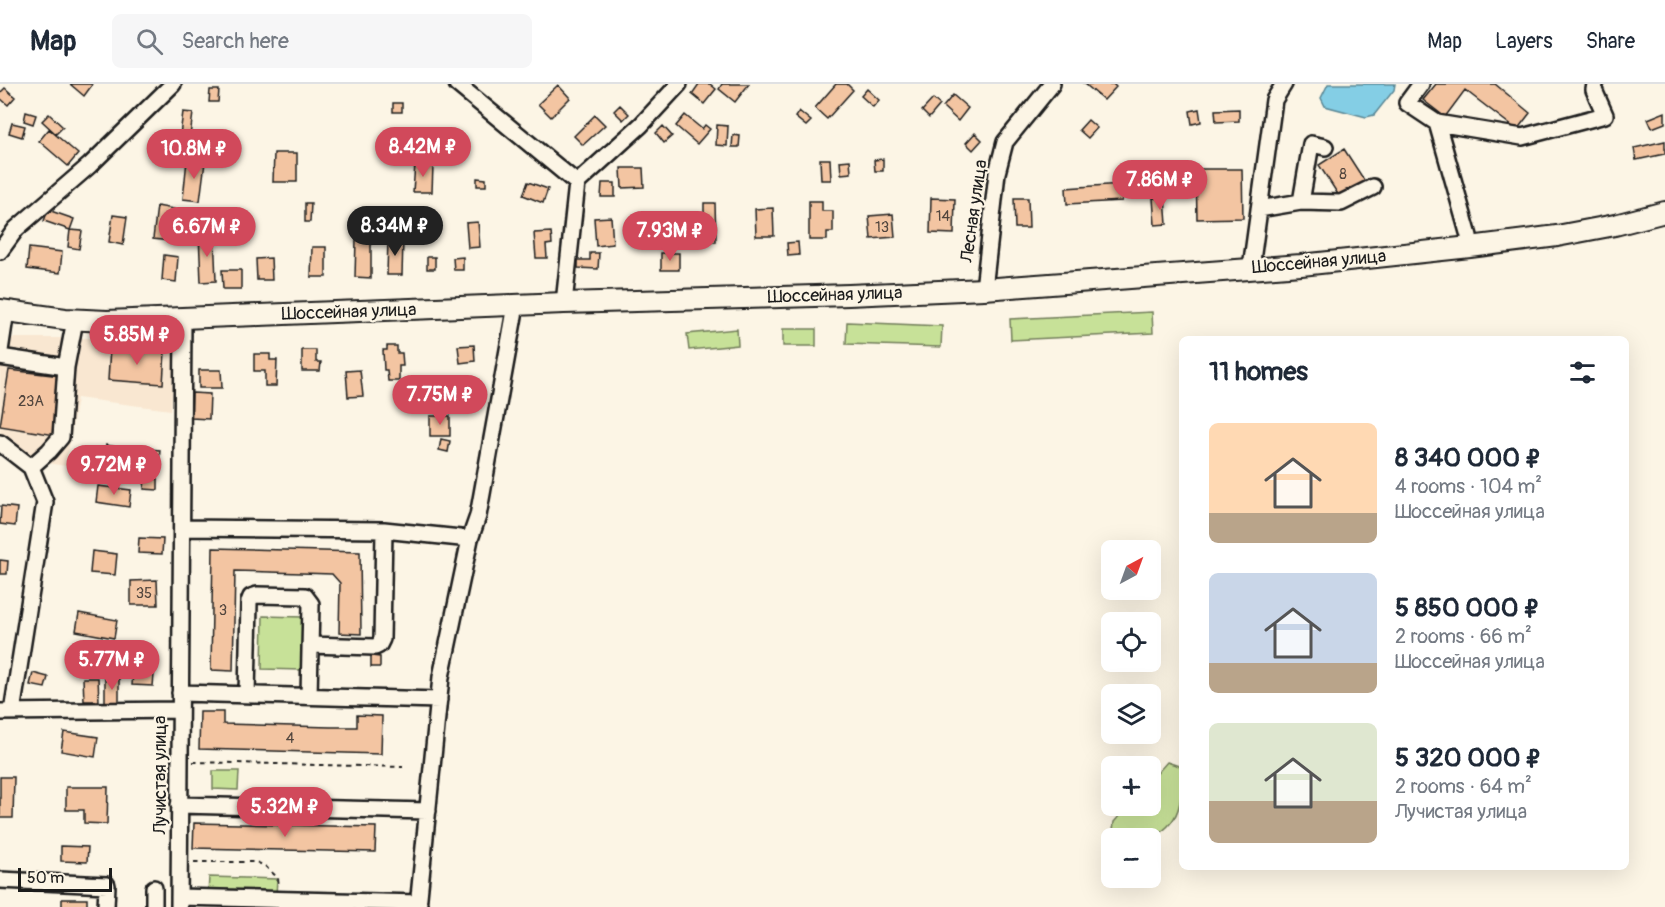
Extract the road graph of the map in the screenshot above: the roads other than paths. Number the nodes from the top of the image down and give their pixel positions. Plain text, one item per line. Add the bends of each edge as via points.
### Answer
1 (174, 84) edge
2 (458, 84) edge
3 (679, 84) edge
4 (1052, 84) edge
5 (1284, 84) edge
6 (1421, 84) edge
7 (1591, 86) edge
8 (1437, 123) junction
9 (1324, 147) dead end
10 (577, 183) junction
11 (1373, 187) dead end
12 (1301, 202) junction
13 (1259, 209) junction
14 (1665, 212) edge
15 (1470, 247) junction
16 (0, 251) edge
17 (1251, 268) junction
18 (984, 289) junction
19 (564, 303) junction
20 (516, 304) junction
21 (3, 310) edge
22 (183, 319) junction
23 (75, 320) junction
24 (0, 351) edge
25 (0, 357) edge
26 (66, 367) junction
27 (0, 444) edge
28 (31, 467) junction
29 (182, 528) junction
30 (384, 530) junction
31 (470, 538) junction
32 (310, 645) junction
33 (180, 693) junction
34 (247, 695) junction
35 (309, 696) junction
36 (439, 699) junction
37 (180, 710) junction
38 (6, 712) edge
39 (179, 805) junction
40 (428, 811) junction
41 (0, 880) edge
42 (154, 888) dead end
43 (179, 902) edge
44 (418, 905) edge
45 (106, 907) edge
46 (154, 907) edge

1 - 16 street via 16,229
2 - 10 street
3 - 10 street
4 - 18 street, Лесная улица via 1005,142
5 - 13 street via 1274,100
6 - 8 street via 1407,104
7 - 8 street via 1605,115 1522,136
8 - 15 street
9 - 12 street via 1311,144
10 - 19 street
11 - 12 street via 1341,203
12 - 13 street
13 - 17 street
14 - 15 main road, Шоссейная улица via 1557,236
15 - 17 main road, Шоссейная улица
17 - 18 main road, Шоссейная улица
18 - 19 main road, Шоссейная улица
19 - 20 main road, Шоссейная улица
20 - 22 main road, Шоссейная улица
20 - 31 street via 478,516
21 - 23 main road, Шоссейная улица
21 - 24 street
22 - 23 main road, Шоссейная улица
22 - 29 street, Лучистая улица
23 - 26 street
25 - 26 street
26 - 28 street via 61,437
27 - 28 street
28 - 38 street via 45,502
29 - 30 street
29 - 33 street, Лучистая улица
30 - 31 street
30 - 32 street via 380,645
31 - 36 street
32 - 34 street via 309,599 251,597
32 - 35 street
33 - 34 street
33 - 37 street, Лучистая улица
34 - 35 street
35 - 36 street
36 - 40 street
37 - 38 street
37 - 39 street, Лучистая улица
39 - 40 street
39 - 43 street, Лучистая улица
40 - 44 street
41 - 45 street via 107,885
42 - 46 street
43 - 44 street via 278,900

